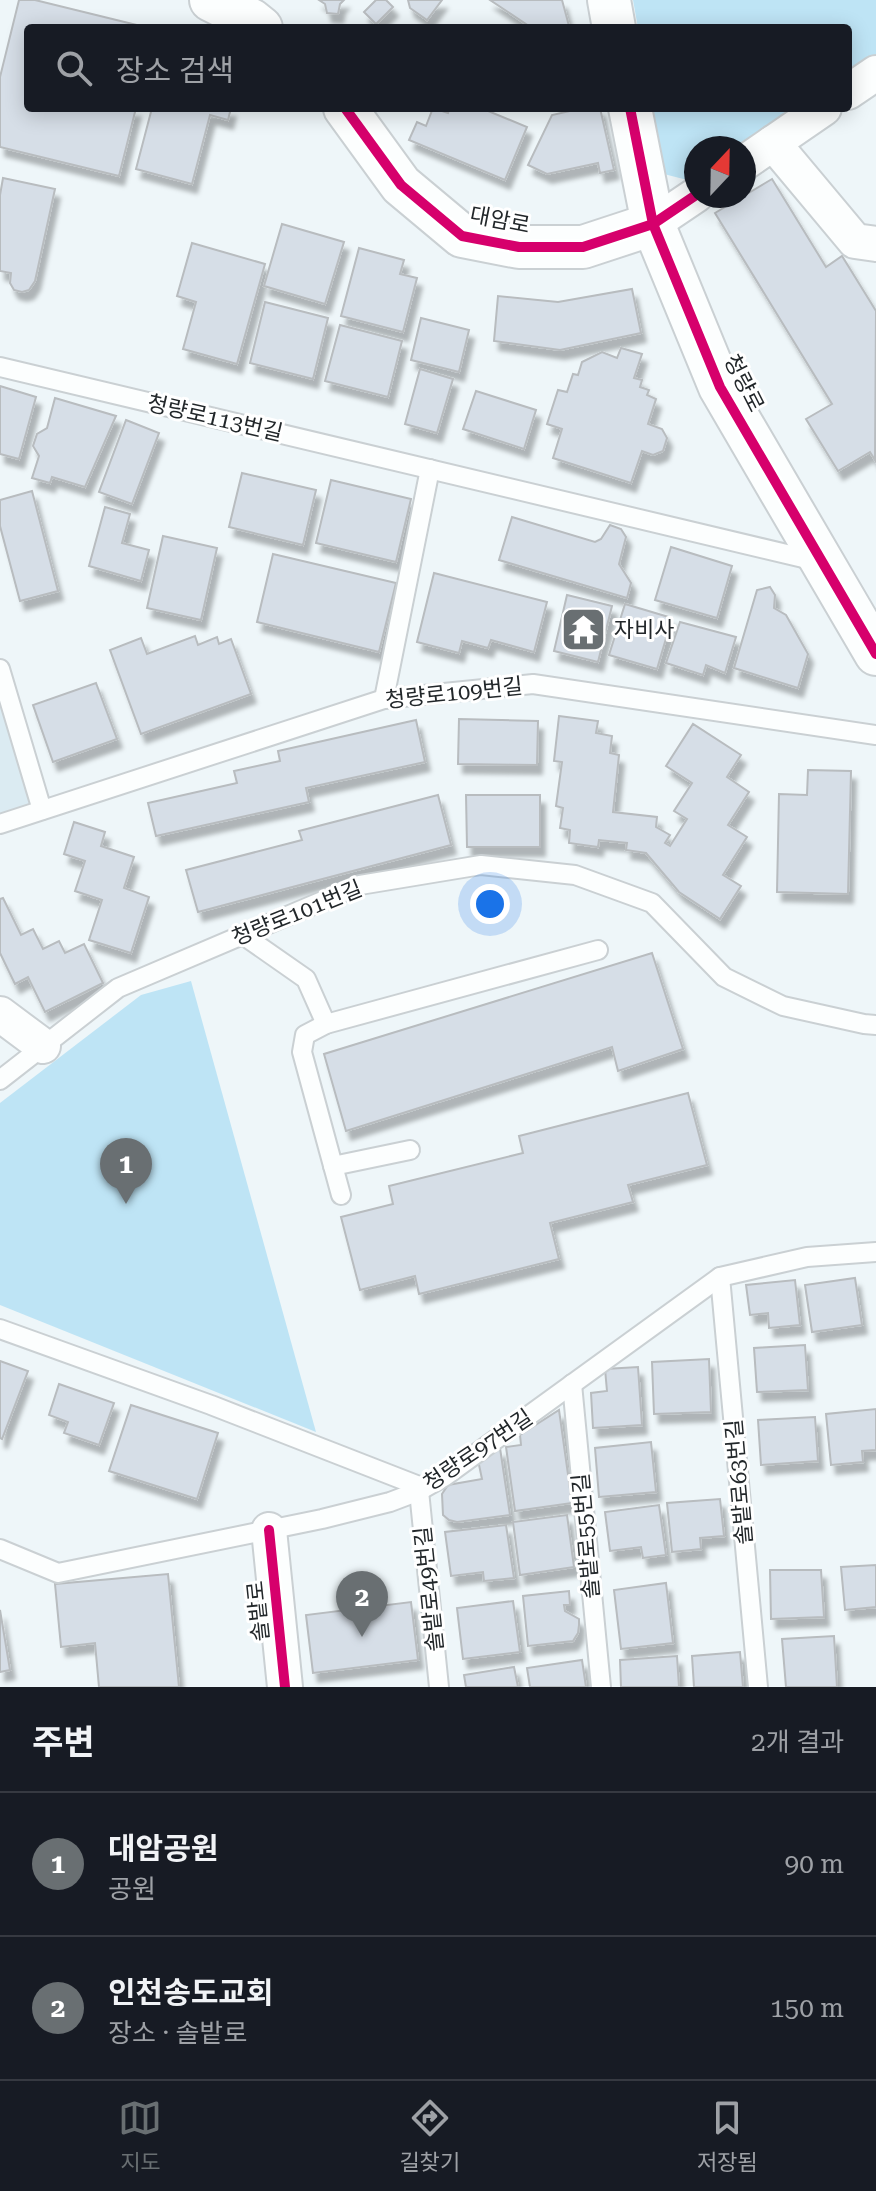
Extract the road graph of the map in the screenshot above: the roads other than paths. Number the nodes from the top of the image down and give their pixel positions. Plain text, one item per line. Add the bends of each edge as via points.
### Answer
1 (211, 0) edge
2 (609, 0) edge
3 (256, 24) edge
4 (613, 24) edge
5 (876, 73) edge
6 (852, 89) edge
7 (348, 112) edge
8 (631, 112) edge
9 (818, 112) edge
10 (773, 143) junction
11 (756, 155) edge
12 (684, 203) edge
13 (653, 224) junction
14 (876, 244) edge
15 (0, 367) edge
16 (430, 469) junction
17 (823, 563) junction
18 (876, 654) edge
19 (0, 669) edge
20 (384, 699) junction
21 (876, 735) edge
22 (42, 810) junction
23 (0, 824) edge
24 (243, 935) junction
25 (598, 950) dead end
26 (0, 1014) edge
27 (326, 1024) junction
28 (876, 1025) edge
29 (43, 1046) junction
30 (0, 1080) edge
31 (410, 1150) dead end
32 (333, 1166) junction
33 (341, 1195) dead end
34 (876, 1252) edge
35 (720, 1277) junction
36 (0, 1329) edge
37 (572, 1384) junction
38 (422, 1489) junction
39 (269, 1530) junction
40 (0, 1549) edge
41 (285, 1687) edge
42 (439, 1687) edge
43 (601, 1687) edge
44 (758, 1687) edge

1 - 3 street
2 - 4 street
5 - 6 street
7 - 13 street, 대암로 via 401,185 462,236 519,247 583,247
8 - 13 street, 청량로
9 - 10 street
10 - 11 street
10 - 14 street via 855,241
12 - 13 street
13 - 17 street, 청량로 via 720,387
15 - 16 lane, 청량로113번길
16 - 17 lane, 청량로113번길
16 - 20 lane
17 - 18 street, 청량로
19 - 22 lane
20 - 21 lane, 청량로109번길 via 533,684
20 - 22 lane, 청량로109번길
22 - 23 lane, 청량로109번길
24 - 27 lane via 306,979
24 - 28 lane, 청량로101번길 via 360,885 481,865 575,875 652,903 724,977 783,1006
24 - 29 lane, 청량로101번길 via 118,988
25 - 27 lane
26 - 29 street
27 - 32 lane via 305,1035 302,1052
29 - 30 lane, 청량로101번길
31 - 32 lane
32 - 33 lane
34 - 35 lane, 청량로97번길 via 807,1257
35 - 37 lane, 청량로97번길
35 - 44 lane, 솔밭로63번길
36 - 38 lane
37 - 38 lane, 청량로97번길
37 - 43 lane, 솔밭로55번길
38 - 39 lane, 청량로97번길 via 390,1502
38 - 42 lane, 솔밭로49번길
39 - 40 lane, 청량로97번길 via 58,1573
39 - 41 street, 솔밭로

